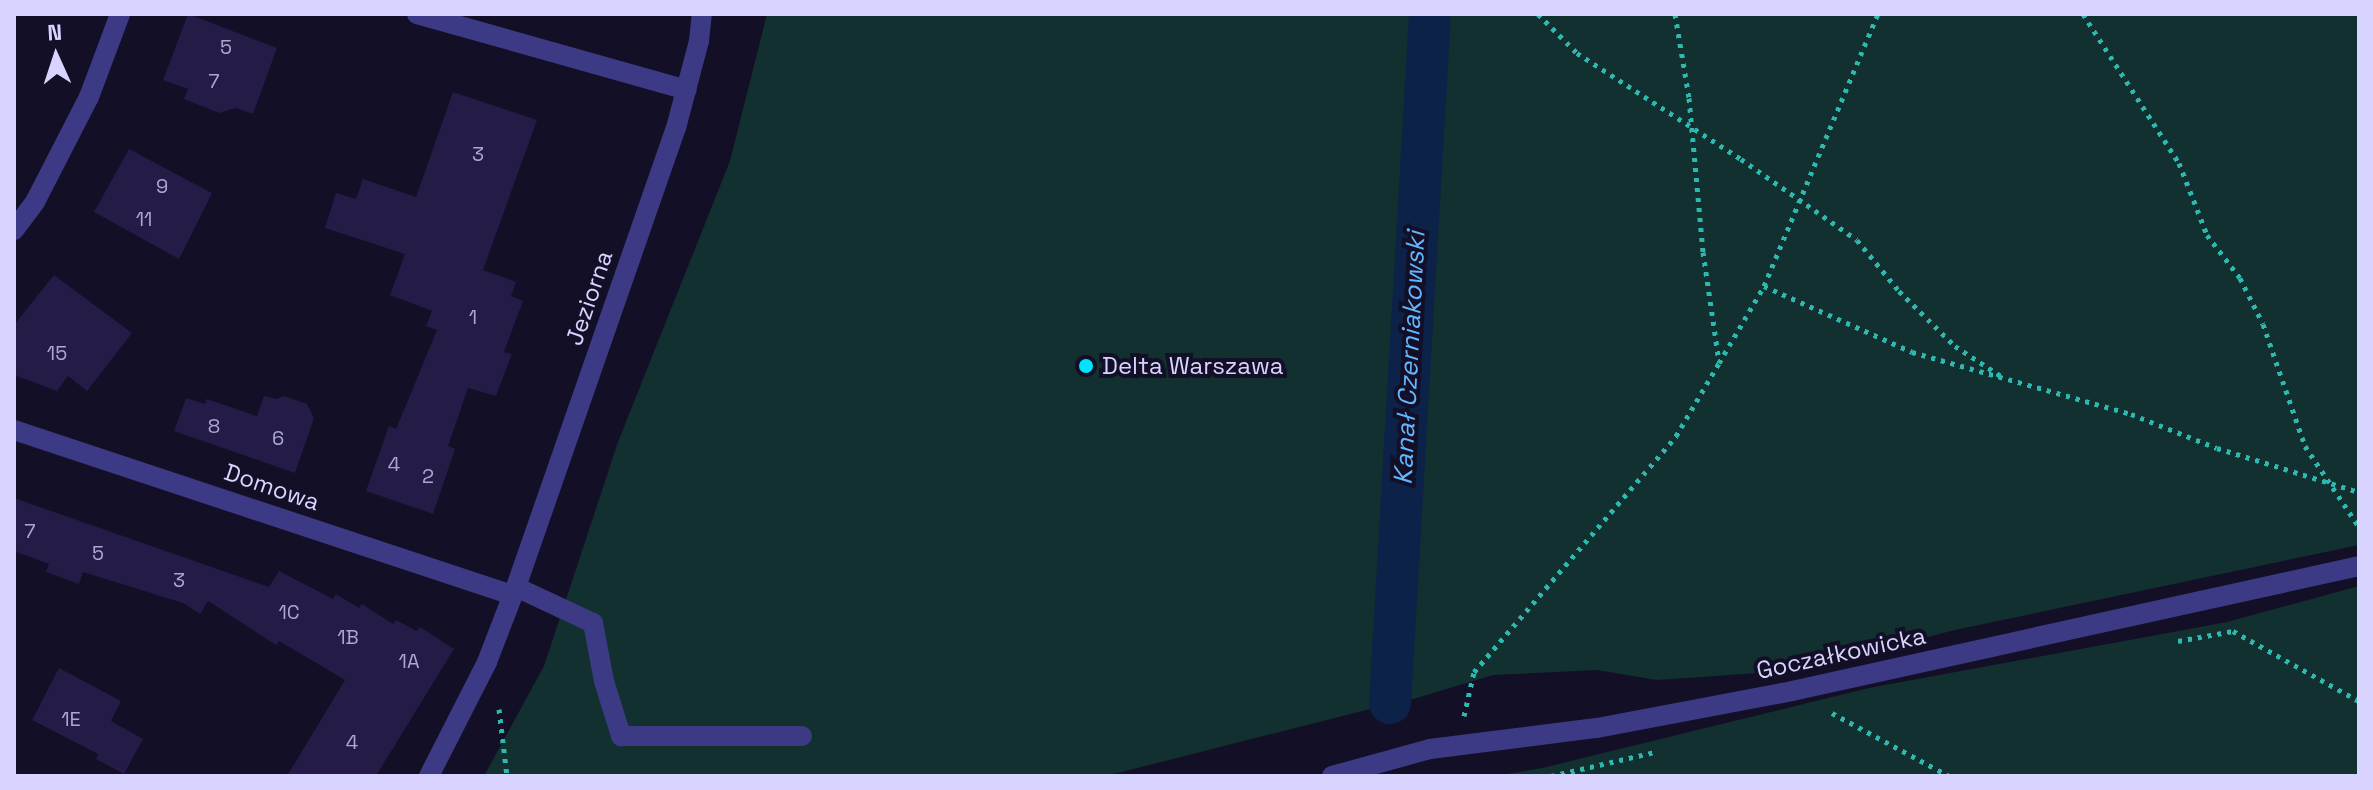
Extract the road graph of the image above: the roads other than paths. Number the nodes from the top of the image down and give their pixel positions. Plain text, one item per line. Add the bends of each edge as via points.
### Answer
1 (120, 14) edge
2 (417, 14) edge
3 (702, 14) edge
4 (687, 90) junction
5 (14, 230) edge
6 (14, 430) edge
7 (2359, 566) edge
8 (514, 591) junction
9 (802, 736) dead end
10 (429, 776) edge
11 (1332, 776) edge

1 - 5 street via 89,97 35,202
2 - 4 street
3 - 4 street, Jeziorna
4 - 8 street, Jeziorna
6 - 8 street, Domowa
7 - 11 street, Goczałkowicka via 1792,691 1597,728 1458,744
8 - 9 street, Domowa via 593,623 621,736
8 - 10 street, Jeziorna via 487,662

